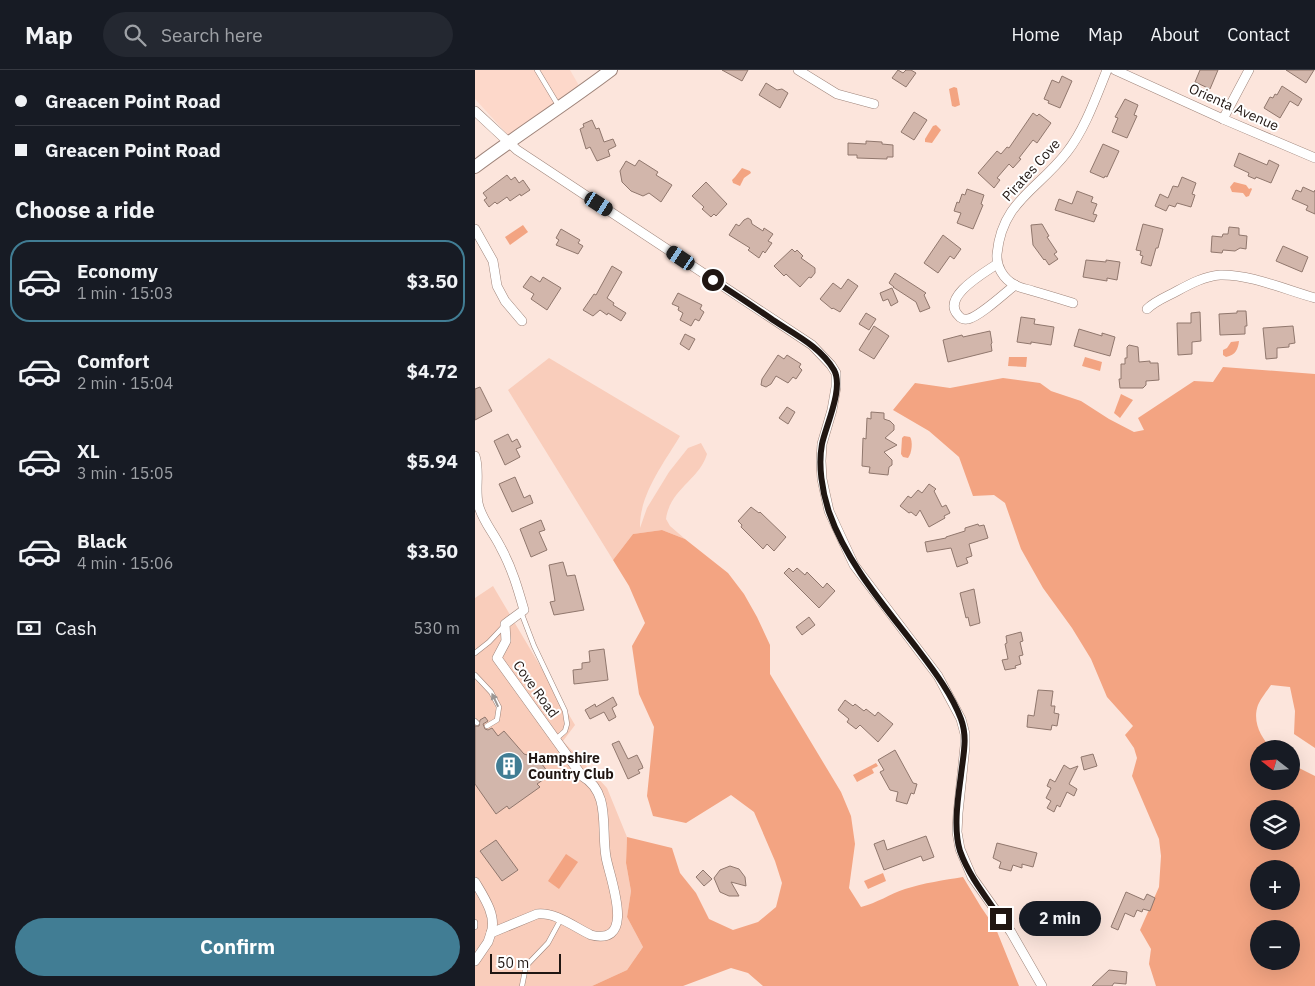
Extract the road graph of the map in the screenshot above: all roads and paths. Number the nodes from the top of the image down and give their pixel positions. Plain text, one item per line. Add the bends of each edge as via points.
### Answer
1 (537, 70) edge
2 (611, 70) edge
3 (798, 70) edge
4 (1107, 70) edge
5 (1115, 70) edge
6 (1249, 70) edge
7 (874, 104) dead end
8 (560, 108) junction
9 (475, 111) edge
10 (1223, 119) junction
11 (508, 142) junction
12 (1315, 158) edge
13 (475, 167) edge
14 (475, 229) edge
15 (997, 264) junction
16 (1015, 285) junction
17 (1315, 298) edge
18 (1073, 303) dead end
19 (1147, 309) dead end
20 (522, 320) dead end
21 (475, 456) edge
22 (521, 612) junction
23 (505, 624) junction
24 (475, 653) edge
25 (475, 675) edge
26 (487, 726) dead end
27 (556, 739) junction
28 (475, 882) edge
29 (561, 919) junction
30 (475, 922) edge
31 (475, 927) edge
32 (491, 933) junction
33 (475, 961) edge
34 (522, 986) edge
35 (1042, 986) edge

1 - 8 lane
2 - 8 street
3 - 7 street via 837,94
4 - 15 street, Pirates Cove via 1068,150 1006,219
5 - 10 street, Orienta Avenue
6 - 10 street
8 - 11 street
9 - 11 street
10 - 12 street, Orienta Avenue
11 - 13 street
11 - 35 street via 812,345 831,365 836,373 836,387 821,461 829,512 854,565 938,676 961,719 965,746 957,832 960,849 972,878 1011,932
14 - 20 street via 493,261 497,286
15 - 16 street
15 - 16 street via 957,295 953,304 960,318 975,316
16 - 18 street
17 - 19 street via 1250,279 1221,275 1189,285
21 - 22 street via 478,503 515,580 524,610
22 - 23 street
22 - 27 lane via 565,712 565,731
23 - 24 lane
23 - 27 street, Cove Road via 506,641 497,658
26 -> 25 lane via 497,720 499,707 491,692
27 - 29 street, Cove Road via 582,776 591,781 601,799 606,856 618,904 617,922 613,931 605,936 591,935
28 - 32 street via 491,912
29 - 32 street via 537,914
29 - 34 lane via 548,943 526,966
30 - 31 lane
32 - 33 street

